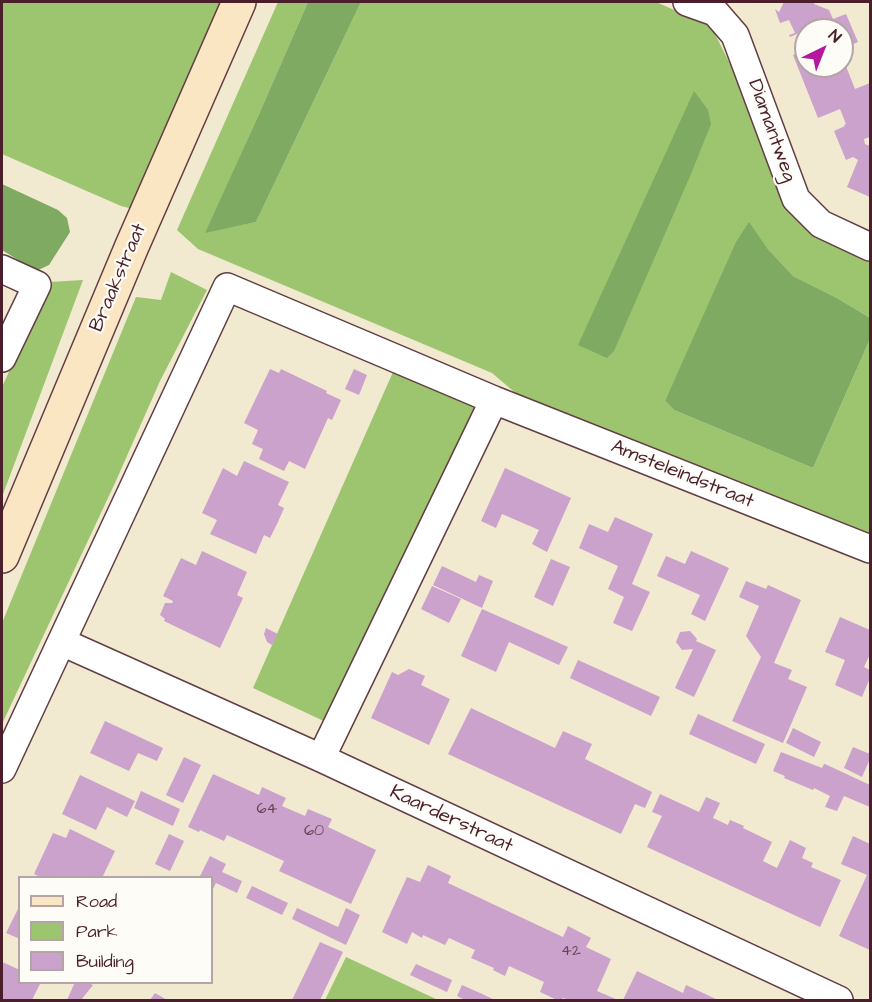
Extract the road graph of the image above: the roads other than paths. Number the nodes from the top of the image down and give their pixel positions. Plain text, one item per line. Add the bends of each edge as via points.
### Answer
1 (239, 2) edge
2 (687, 2) edge
3 (717, 7) edge
4 (870, 247) edge
5 (2, 269) edge
6 (2, 358) edge
7 (494, 400) junction
8 (870, 549) edge
9 (2, 556) edge
10 (62, 642) junction
11 (321, 758) junction
12 (2, 769) edge
13 (839, 1000) edge

1 - 9 street, Braakstraat
2 - 3 street, Diamantweg
3 - 4 street, Diamantweg via 735,35 796,199 821,224
5 - 6 street via 37,285
7 - 8 street, Amsteleindstraat
7 - 10 street, Amsteleindstraat via 227,287
7 - 11 street
10 - 11 street, Kaarderstraat
10 - 12 street
11 - 13 street, Kaarderstraat

